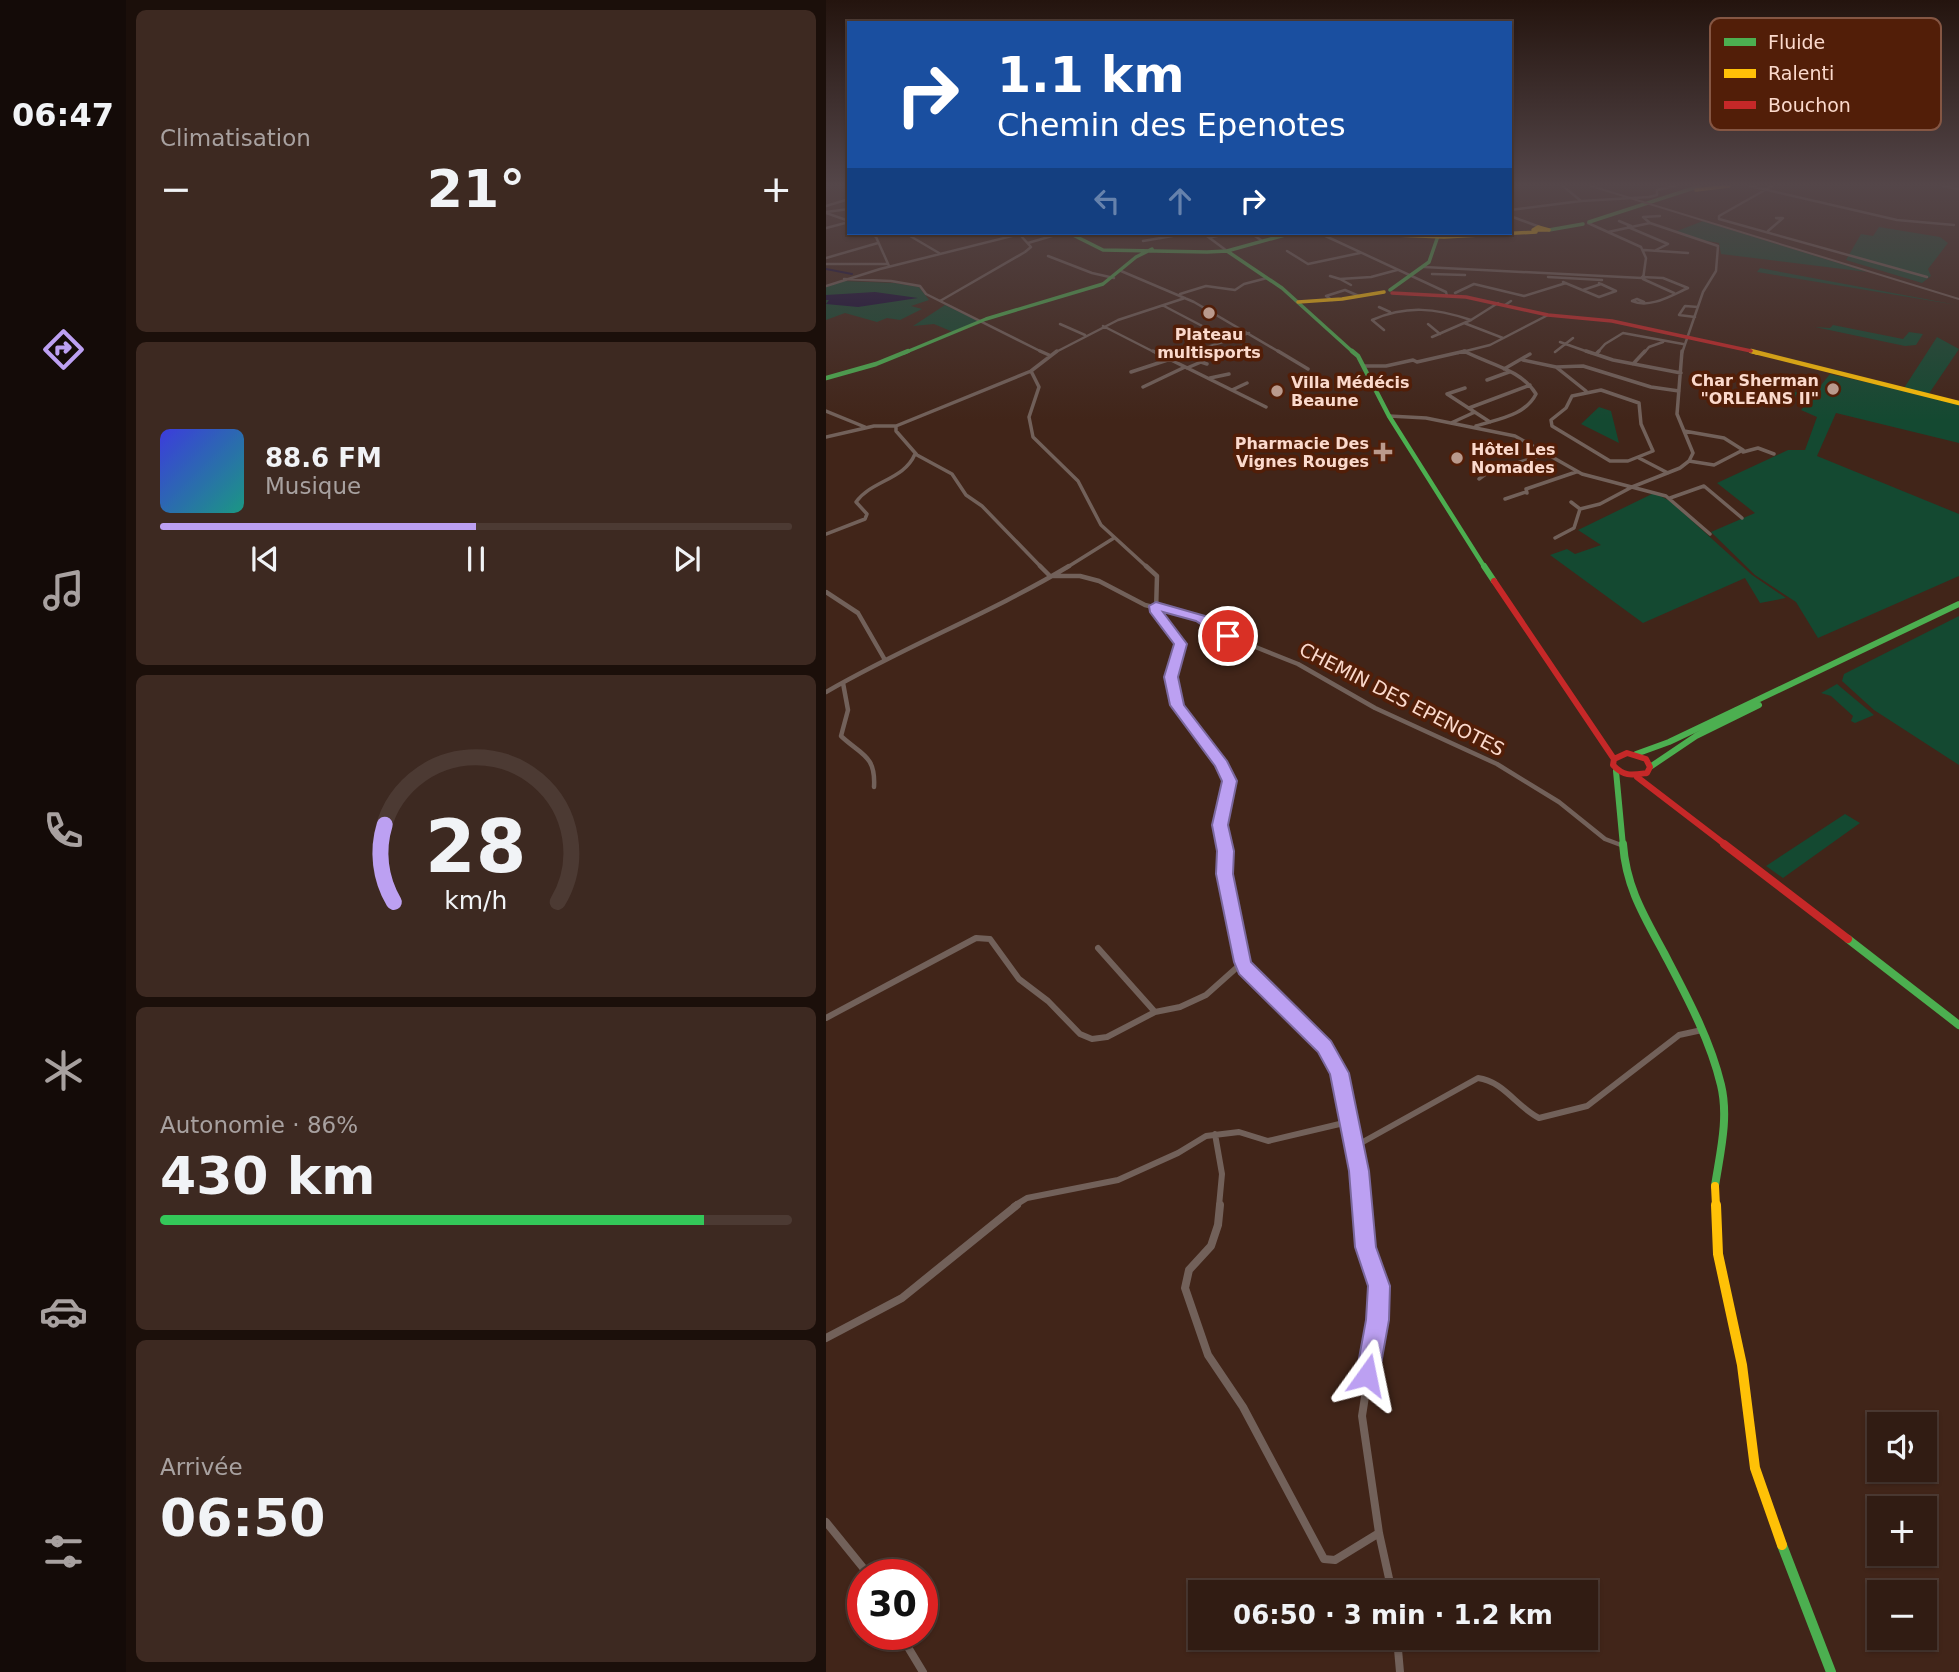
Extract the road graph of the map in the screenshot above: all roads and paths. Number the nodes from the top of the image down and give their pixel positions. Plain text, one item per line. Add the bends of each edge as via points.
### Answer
1 (826, 264) edge
2 (893, 264) edge
3 (999, 264) edge
4 (1069, 264) edge
5 (1126, 264) edge
6 (1247, 264) edge
7 (1384, 264) edge
8 (1645, 264) edge
9 (1717, 264) edge
10 (1882, 264) edge
11 (889, 265) junction
12 (1425, 266) joint
13 (1397, 270) junction
14 (1467, 270) junction
15 (1121, 271) junction
16 (1527, 272) junction
17 (1432, 274) dead end
18 (1409, 275) junction
19 (1465, 275) junction
20 (1330, 276) dead end
21 (1570, 277) junction
22 (1927, 277) dead end
23 (1114, 278) junction
24 (1267, 278) junction
25 (1557, 278) junction
26 (1617, 278) junction
27 (844, 279) junction
28 (1340, 279) junction
29 (1643, 279) junction
30 (1592, 280) junction
31 (1566, 283) junction
32 (1601, 284) junction
33 (1351, 285) dead end
34 (1473, 285) junction
35 (826, 286) edge
36 (1583, 290) junction
37 (1389, 292) junction
38 (1674, 293) junction
39 (1180, 294) junction
40 (1450, 294) junction
41 (1185, 298) junction
42 (1302, 301) junction
43 (940, 302) junction
44 (1644, 302) dead end
45 (1505, 303) junction
46 (1164, 306) junction
47 (1379, 307) dead end
48 (1698, 307) junction
49 (1390, 312) junction
50 (1399, 312) junction
51 (1548, 315) junction
52 (1404, 316) dead end
53 (1695, 317) junction
54 (1471, 320) junction
55 (983, 321) junction
56 (1464, 323) junction
57 (1060, 324) dead end
58 (1428, 324) dead end
59 (1103, 326) junction
60 (1384, 330) dead end
61 (1249, 333) junction
62 (1440, 334) junction
63 (1085, 335) junction
64 (1432, 337) dead end
65 (1503, 338) junction
66 (1573, 338) dead end
67 (1229, 340) junction
68 (1685, 340) junction
69 (1665, 341) junction
70 (1560, 342) dead end
71 (1566, 344) junction
72 (1464, 351) junction
73 (1555, 352) dead end
74 (1530, 354) dead end
75 (1596, 354) junction
76 (1049, 355) junction
77 (1170, 360) junction
78 (1523, 360) junction
79 (1207, 364) dead end
80 (1633, 365) junction
81 (1364, 366) junction
82 (1556, 367) junction
83 (1186, 368) junction
84 (1308, 369) dead end
85 (1504, 369) junction
86 (1031, 371) junction
87 (1131, 372) dead end
88 (1509, 372) junction
89 (1681, 373) junction
90 (1230, 374) dead end
91 (826, 378) edge
92 (1209, 378) junction
93 (1487, 380) dead end
94 (1247, 383) dead end
95 (1530, 385) junction
96 (1143, 387) dead end
97 (1465, 388) dead end
98 (1232, 390) junction
99 (1586, 391) junction
100 (1679, 391) junction
101 (1959, 404) edge
102 (1266, 407) dead end
103 (1469, 408) junction
104 (826, 411) edge
105 (1475, 412) junction
106 (1389, 416) junction
107 (1488, 422) junction
108 (1451, 423) junction
109 (897, 426) junction
110 (1473, 427) junction
111 (868, 428) junction
112 (1489, 430) junction
113 (1684, 431) junction
114 (826, 437) edge
115 (1743, 452) junction
116 (1547, 453) junction
117 (1774, 454) dead end
118 (916, 456) junction
119 (1639, 458) junction
120 (1689, 461) junction
121 (1576, 472) junction
122 (1668, 473) junction
123 (1479, 479) dead end
124 (1632, 487) junction
125 (1526, 493) joint
126 (1670, 498) junction
127 (1505, 499) dead end
128 (1571, 502) dead end
129 (1580, 509) junction
130 (1742, 518) dead end
131 (826, 534) edge
132 (1710, 534) dead end
133 (1114, 538) junction
134 (1555, 538) dead end
135 (1050, 576) junction
136 (826, 592) edge
137 (1959, 604) edge
138 (1156, 606) junction
139 (1849, 658) junction
140 (885, 660) junction
141 (843, 683) junction
142 (826, 692) edge
143 (1592, 729) junction
144 (1627, 753) junction
145 (1636, 754) junction
146 (1614, 759) junction
147 (1650, 769) junction
148 (1616, 771) junction
149 (1633, 777) junction
150 (874, 787) dead end
151 (1618, 797) junction
152 (1678, 806) junction
153 (1621, 845) junction
154 (1098, 947) dead end
155 (1243, 962) junction
156 (1155, 1012) junction
157 (826, 1018) edge
158 (1959, 1025) edge
159 (1702, 1030) junction
160 (1348, 1122) junction
161 (1215, 1134) junction
162 (1352, 1148) junction
163 (826, 1338) edge
164 (826, 1522) edge
165 (1379, 1533) junction
166 (856, 1559) edge
167 (1389, 1580) edge
168 (910, 1650) edge
169 (1398, 1650) edge
170 (923, 1672) edge
171 (1399, 1672) edge
172 (1831, 1672) edge

1 - 11 street
2 - 11 street
3 - 43 street
4 - 23 street
5 - 15 main road
6 - 24 main road
7 - 13 street
8 - 29 street
9 - 48 street
10 - 22 street
11 - 27 street
12 - 14 street
12 - 18 main road
13 - 18 street
13 - 28 street
14 - 16 street
14 - 19 street
15 - 23 main road
15 - 39 street
16 - 21 street
16 - 25 street via 1528,276
17 - 19 street
18 - 37 main road
18 - 40 street
19 - 34 street via 1463,280
20 - 28 street
21 - 25 street
21 - 26 street
21 - 30 street
23 - 55 main road
24 - 39 street via 1235,290 1206,286
24 - 42 main road
25 - 31 street
26 - 29 street
26 - 30 street
27 - 35 street
27 - 43 street via 920,286
28 - 33 street
29 - 38 street
29 - 38 street via 1663,278 1688,288
30 - 32 street
31 - 34 street via 1520,297
31 - 36 street
32 - 36 street
32 - 36 street via 1616,291 1599,297
34 - 40 street
37 - 40 main road
37 - 42 main road
38 - 44 street
39 - 41 street
40 - 45 main road
41 - 46 street
41 - 61 street
42 - 81 main road
43 - 55 street
45 - 51 main road
45 - 54 street
46 - 59 street
46 - 67 street
47 - 49 street
48 - 53 street
48 - 53 street via 1685,306 1679,315
49 - 50 street
49 - 60 street via 1372,321
50 - 52 street
50 - 54 street via 1422,308
51 - 65 street
51 - 68 main road via 1601,319
53 - 68 street
54 - 56 street
55 - 76 street
55 - 91 main road via 876,364
56 - 62 street
56 - 65 street
57 - 63 street
58 - 62 street
59 - 63 street
59 - 77 street
61 - 67 street
61 - 84 street
62 - 64 street
63 - 76 street
65 - 72 street
66 - 71 street
67 - 77 street
68 - 69 street
68 - 89 street
68 - 101 main road via 1786,358
69 - 75 street via 1623,333
69 - 80 street via 1649,347
70 - 71 street
71 - 73 street
71 - 75 street
72 - 81 street via 1417,362
72 - 85 street
74 - 78 street
75 - 80 street
76 - 86 street
77 - 83 street
77 - 87 street
78 - 82 street
78 - 85 street
79 - 83 street
80 - 89 street
81 - 106 main road
82 - 99 street
82 - 100 street via 1583,366
83 - 92 street
83 - 96 street
85 - 88 street
86 - 109 street
86 - 133 street via 1039,387 1029,417 1033,437 1079,481 1101,525
88 - 93 street
88 - 95 street
89 - 100 street
90 - 92 street
92 - 98 street
94 - 98 street
95 - 103 street
95 - 107 street via 1536,394 1530,404
97 - 103 street via 1447,394
98 - 102 street
99 - 119 street via 1605,390 1639,404 1641,424 1654,449
99 - 119 street via 1572,396 1551,420 1552,426 1611,461
100 - 113 street via 1677,414
103 - 105 street
104 - 111 street
105 - 107 street
105 - 108 street
106 - 108 street
106 - 143 main road
107 - 110 street
107 - 112 street
108 - 110 street
109 - 111 street
109 - 118 street via 896,431
110 - 112 street
111 - 114 street
112 - 116 street via 1515,436
113 - 115 street via 1723,439
113 - 120 street via 1693,450
115 - 117 street via 1758,448
115 - 120 street via 1714,465
116 - 121 street
116 - 123 street
118 - 131 street via 892,478 859,496 856,502 867,514 865,519
118 - 135 street via 953,474 966,495
119 - 122 street
120 - 122 street
121 - 124 street
121 - 125 street via 1526,489
122 - 124 street
124 - 126 street
124 - 129 street
125 - 127 street
126 - 130 street via 1702,486
126 - 132 street
128 - 129 street
129 - 134 street via 1574,528
133 - 135 street
133 - 138 street via 1157,576
135 - 138 street, CHEMIN DES EPENOTES via 1088,578
135 - 140 street
136 - 140 street via 858,612
137 - 139 main road
138 - 153 street, CHEMIN DES EPENOTES via 1201,618 1228,636 1298,664 1375,708 1471,750
138 - 155 street via 1180,644 1171,677 1177,705 1230,781 1220,825 1226,851 1224,874
139 - 145 main road
139 - 147 main road via 1696,736
140 - 141 street
141 - 142 street
141 - 150 street via 849,708 841,736 875,769
143 - 144 main road
143 - 146 main road
144 - 145 main road
144 - 146 main road
145 - 147 main road via 1646,759
146 - 148 main road
147 - 149 main road
147 - 152 main road via 1655,783
148 - 149 main road
148 - 151 main road
149 - 151 main road via 1620,787
149 - 152 main road
151 - 153 main road
152 - 158 main road
153 - 159 main road via 1630,885
154 - 156 street
155 - 156 street via 1206,995
155 - 160 street via 1324,1046 1339,1073
156 - 157 street via 1107,1037 1085,1038 1019,979 984,937
159 - 162 street via 1679,1035 1587,1106 1539,1118 1498,1085 1478,1078
159 - 172 main road via 1724,1102 1714,1226 1742,1365 1755,1468
160 - 161 street via 1268,1141 1240,1132
160 - 162 street
161 - 163 street via 1118,1180 1027,1198 902,1298
161 - 165 street via 1222,1174 1218,1225 1211,1246 1189,1270 1184,1283 1208,1354 1243,1407 1324,1559 1331,1562
162 - 165 street via 1359,1171 1366,1247 1379,1286 1362,1416
164 - 166 street
165 - 167 street
168 - 170 street
169 - 171 street

